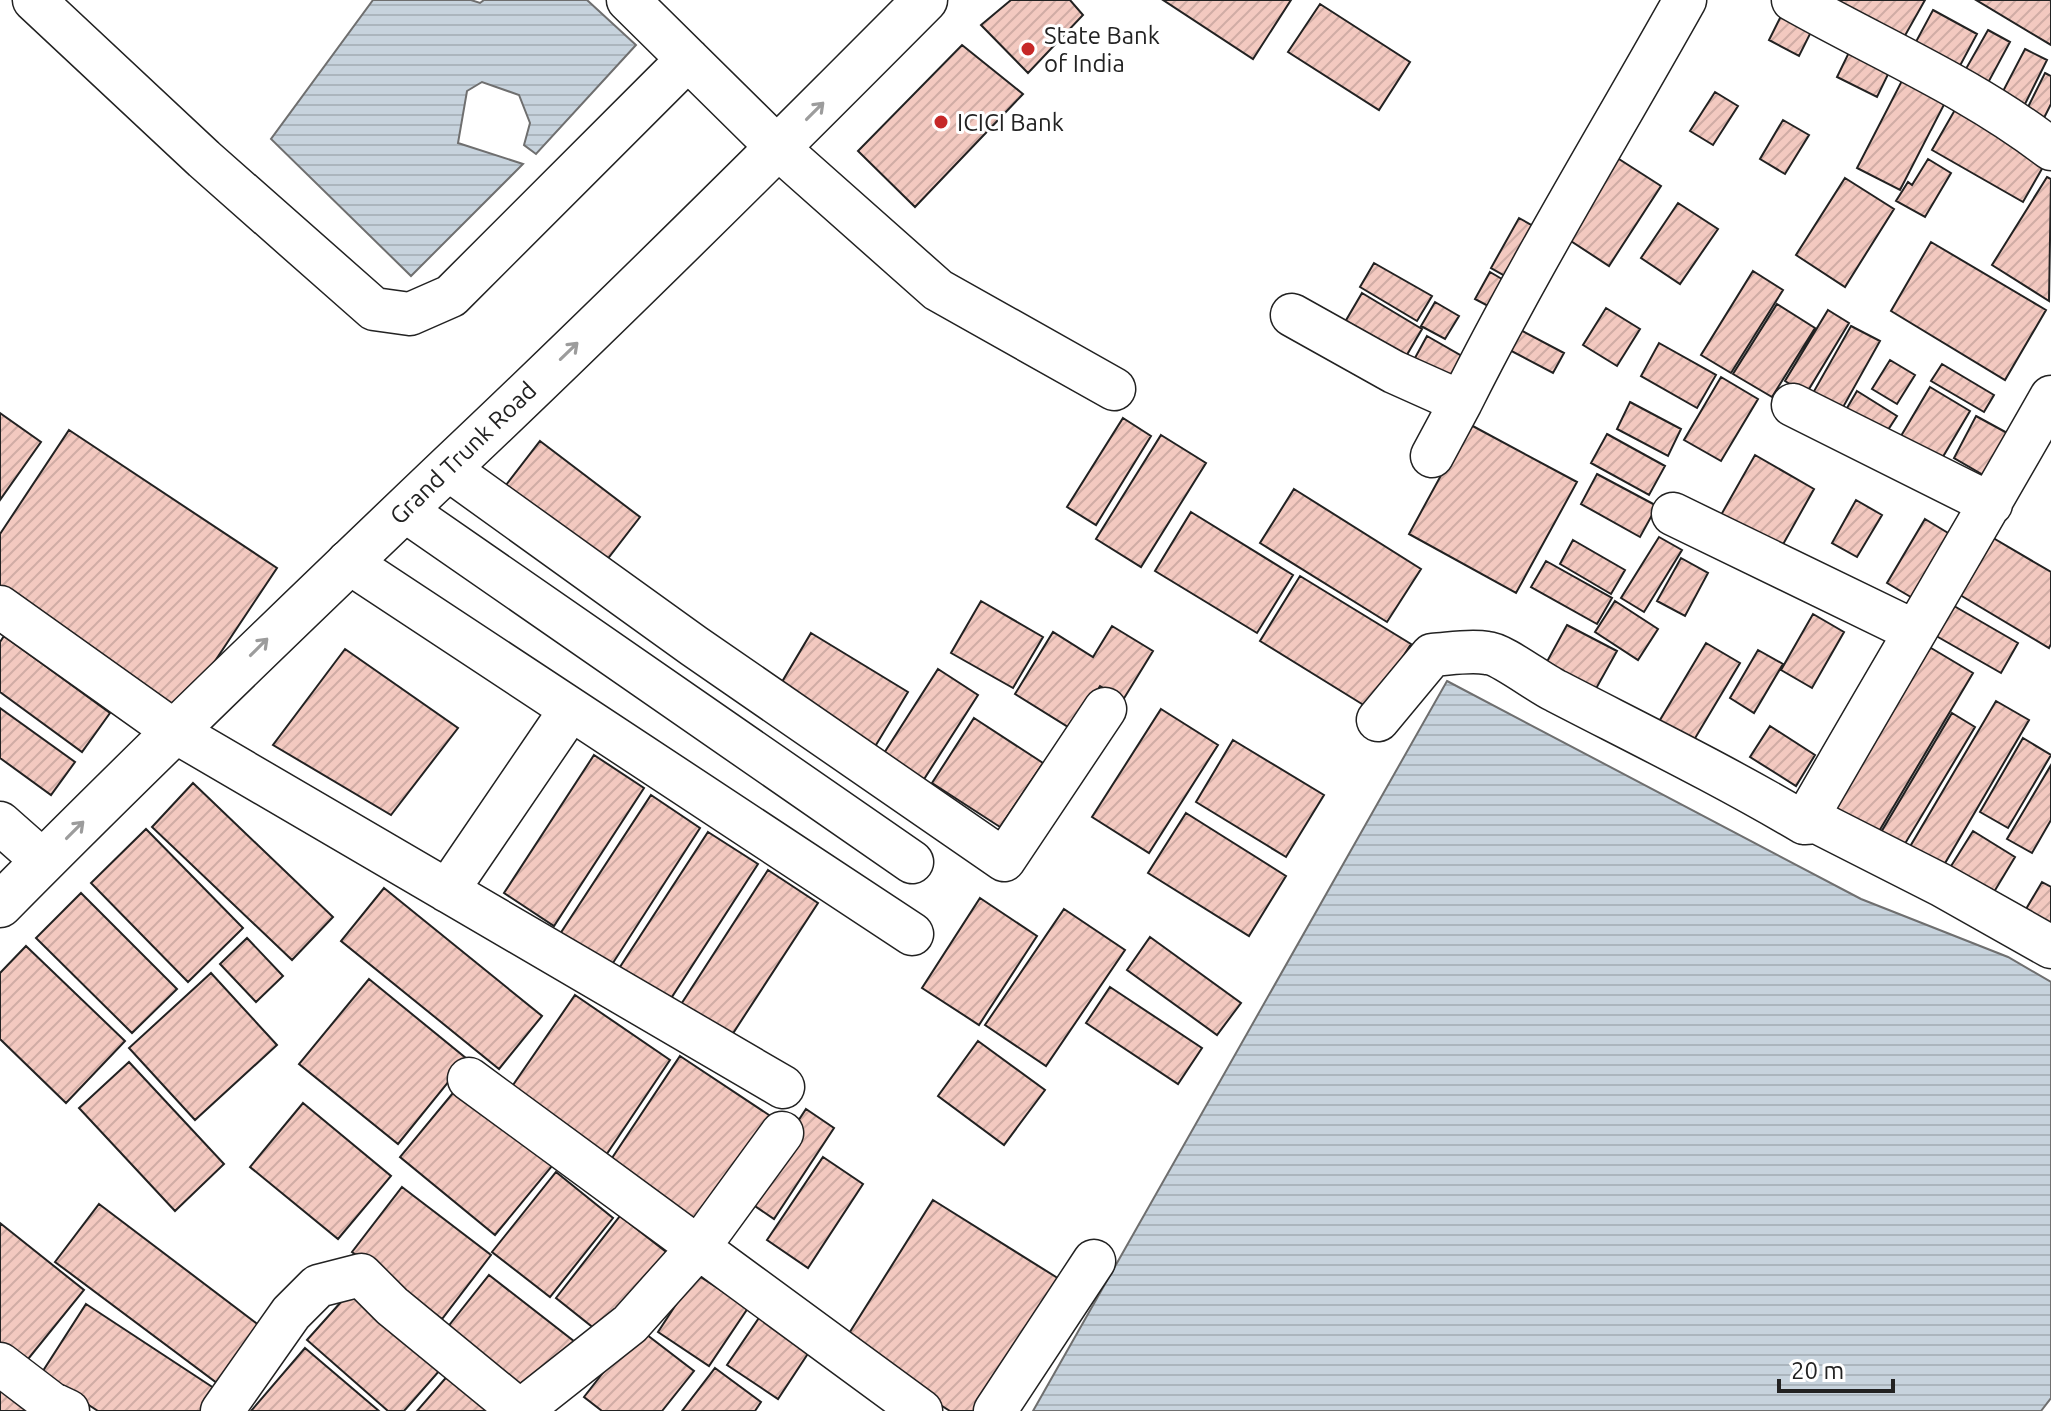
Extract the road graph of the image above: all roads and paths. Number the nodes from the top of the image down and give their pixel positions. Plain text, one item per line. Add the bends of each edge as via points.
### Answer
1 (34, 0) edge
2 (628, 0) edge
3 (925, 0) edge
4 (1685, 0) edge
5 (1793, 0) edge
6 (688, 59) junction
7 (778, 148) junction
8 (2051, 149) edge
9 (1292, 315) dead end
10 (1114, 389) dead end
11 (2051, 397) edge
12 (1461, 402) junction
13 (1793, 405) dead end
14 (1432, 456) dead end
15 (448, 469) junction
16 (1991, 504) junction
17 (404, 510) junction
18 (1673, 514) dead end
19 (348, 562) junction
20 (0, 607) edge
21 (1914, 631) junction
22 (571, 709) junction
23 (1105, 709) dead end
24 (1378, 720) dead end
25 (174, 731) junction
26 (0, 823) edge
27 (1804, 823) junction
28 (43, 861) junction
29 (912, 862) dead end
30 (447, 891) junction
31 (0, 905) edge
32 (912, 934) dead end
33 (2051, 947) edge
34 (469, 1079) dead end
35 (783, 1087) dead end
36 (782, 1133) dead end
37 (698, 1248) junction
38 (1094, 1261) dead end
39 (0, 1364) edge
40 (55, 1408) edge
41 (222, 1411) edge
42 (921, 1411) edge
43 (995, 1411) edge

1 - 6 street via 374,309 410,314 451,296
2 - 6 street
7 -> 3 main road, Grand Trunk Road
4 - 12 street
5 - 8 street via 1931,72
6 - 7 street
7 - 10 street via 938,290
15 -> 7 main road, Grand Trunk Road
9 - 12 street
11 - 16 street
12 - 14 street
13 - 16 street
15 - 17 main road, Grand Trunk Road
15 - 23 street via 1004,860
16 - 21 street
17 - 19 main road, Grand Trunk Road
17 - 29 street
18 - 21 street
19 - 22 street
25 -> 19 main road, Grand Trunk Road
20 - 25 street
21 - 27 street
22 - 30 street
22 - 32 street
24 - 27 street via 1432,655 1489,652
28 -> 25 main road, Grand Trunk Road
25 - 30 street
26 - 28 street
27 - 33 street via 1831,829
28 - 31 main road, Grand Trunk Road
30 - 35 street
34 - 37 street
36 - 37 street
37 - 41 street via 630,1324 520,1411 361,1275 318,1286 291,1313
37 - 42 street
38 - 43 street
39 - 40 street

